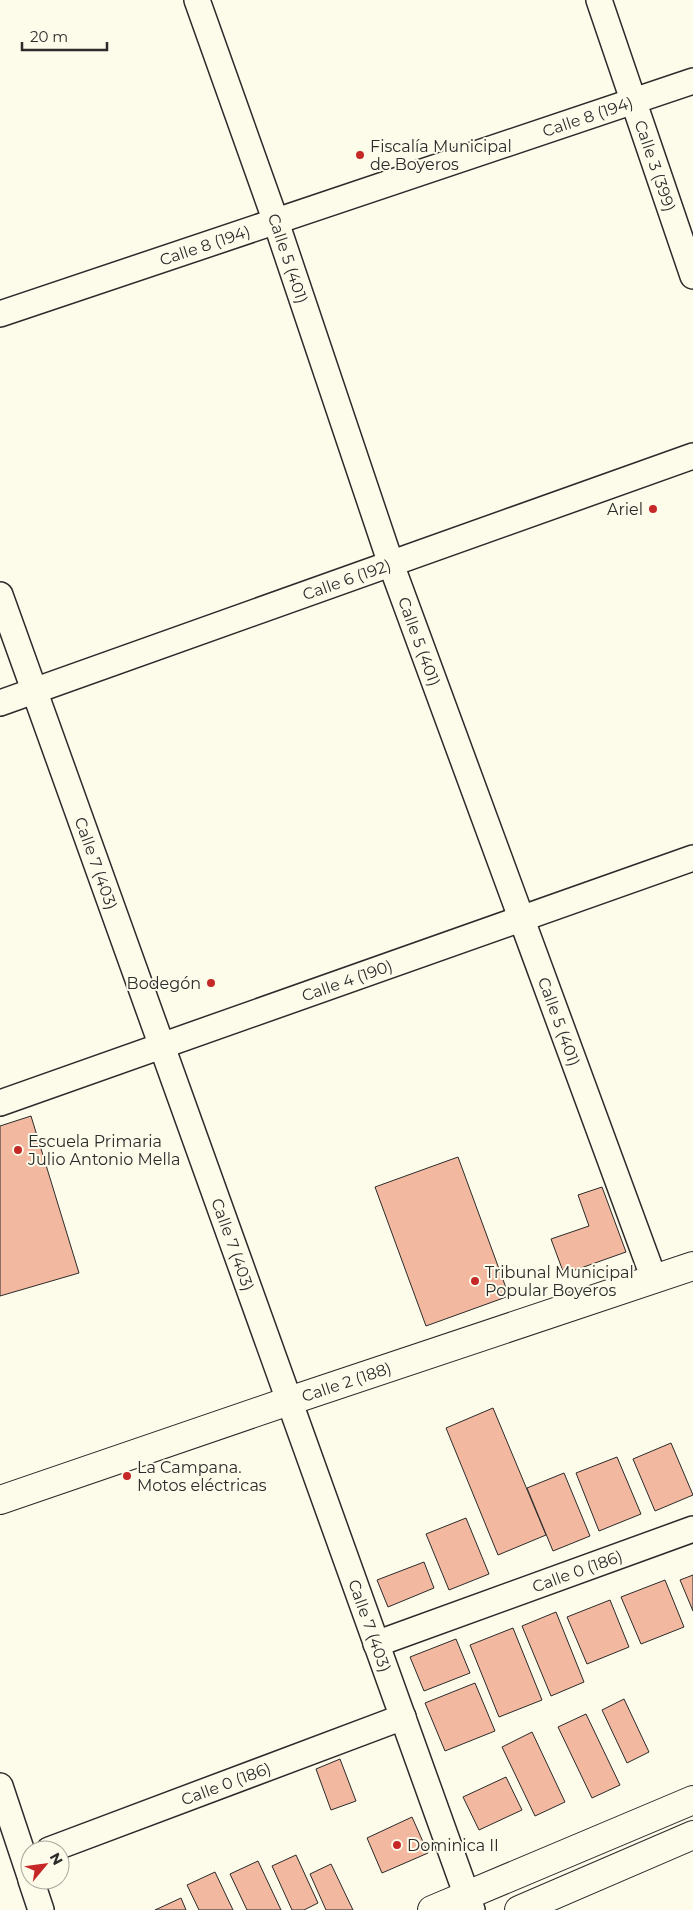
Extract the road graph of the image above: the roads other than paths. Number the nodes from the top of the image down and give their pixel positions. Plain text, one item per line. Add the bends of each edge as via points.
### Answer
1 (197, 0) edge
2 (599, 0) edge
3 (693, 80) edge
4 (633, 101) junction
5 (276, 222) junction
6 (693, 276) edge
7 (0, 314) edge
8 (693, 456) edge
9 (392, 564) junction
10 (0, 595) edge
11 (34, 690) junction
12 (0, 703) edge
13 (693, 858) edge
14 (522, 918) junction
15 (162, 1046) junction
16 (0, 1103) edge
17 (693, 1266) edge
18 (654, 1279) junction
19 (289, 1401) junction
20 (0, 1500) edge
21 (693, 1529) edge
22 (376, 1644) junction
23 (402, 1717) junction
24 (0, 1786) edge
25 (693, 1800) edge
26 (693, 1835) edge
27 (70, 1842) edge
28 (20, 1843) edge
29 (35, 1890) edge
30 (469, 1903) edge
31 (40, 1910) edge
32 (432, 1910) edge
33 (519, 1910) edge

1 - 5 street, Calle 5 (401)
2 - 4 street, Calle 3 (399)
3 - 4 street, Calle 8 (194)
4 - 5 street, Calle 8 (194)
4 - 6 street, Calle 3 (399)
5 - 7 street, Calle 8 (194)
5 - 9 street, Calle 5 (401)
8 - 9 street, Calle 6 (192)
9 - 11 street, Calle 6 (192)
9 - 14 street, Calle 5 (401)
10 - 11 street, Calle 7 (403)
11 - 12 street, Calle 6 (192)
11 - 15 street, Calle 7 (403)
13 - 14 street, Calle 4 (190)
14 - 15 street, Calle 4 (190)
14 - 18 street, Calle 5 (401)
15 - 16 street, Calle 4 (190)
15 - 19 street, Calle 7 (403)
17 - 18 main road, Calle 2 (188)
18 - 19 main road, Calle 2 (188)
19 - 20 main road, Calle 2 (188)
19 - 22 street, Calle 7 (403)
21 - 22 street, Calle 0 (186)
22 - 23 street, Calle 7 (403)
23 - 27 street, Calle 0 (186)
23 - 30 street, Calle 7 (403)
24 - 28 street
25 - 30 main road
26 - 33 main road
29 - 31 street
30 - 32 main road

